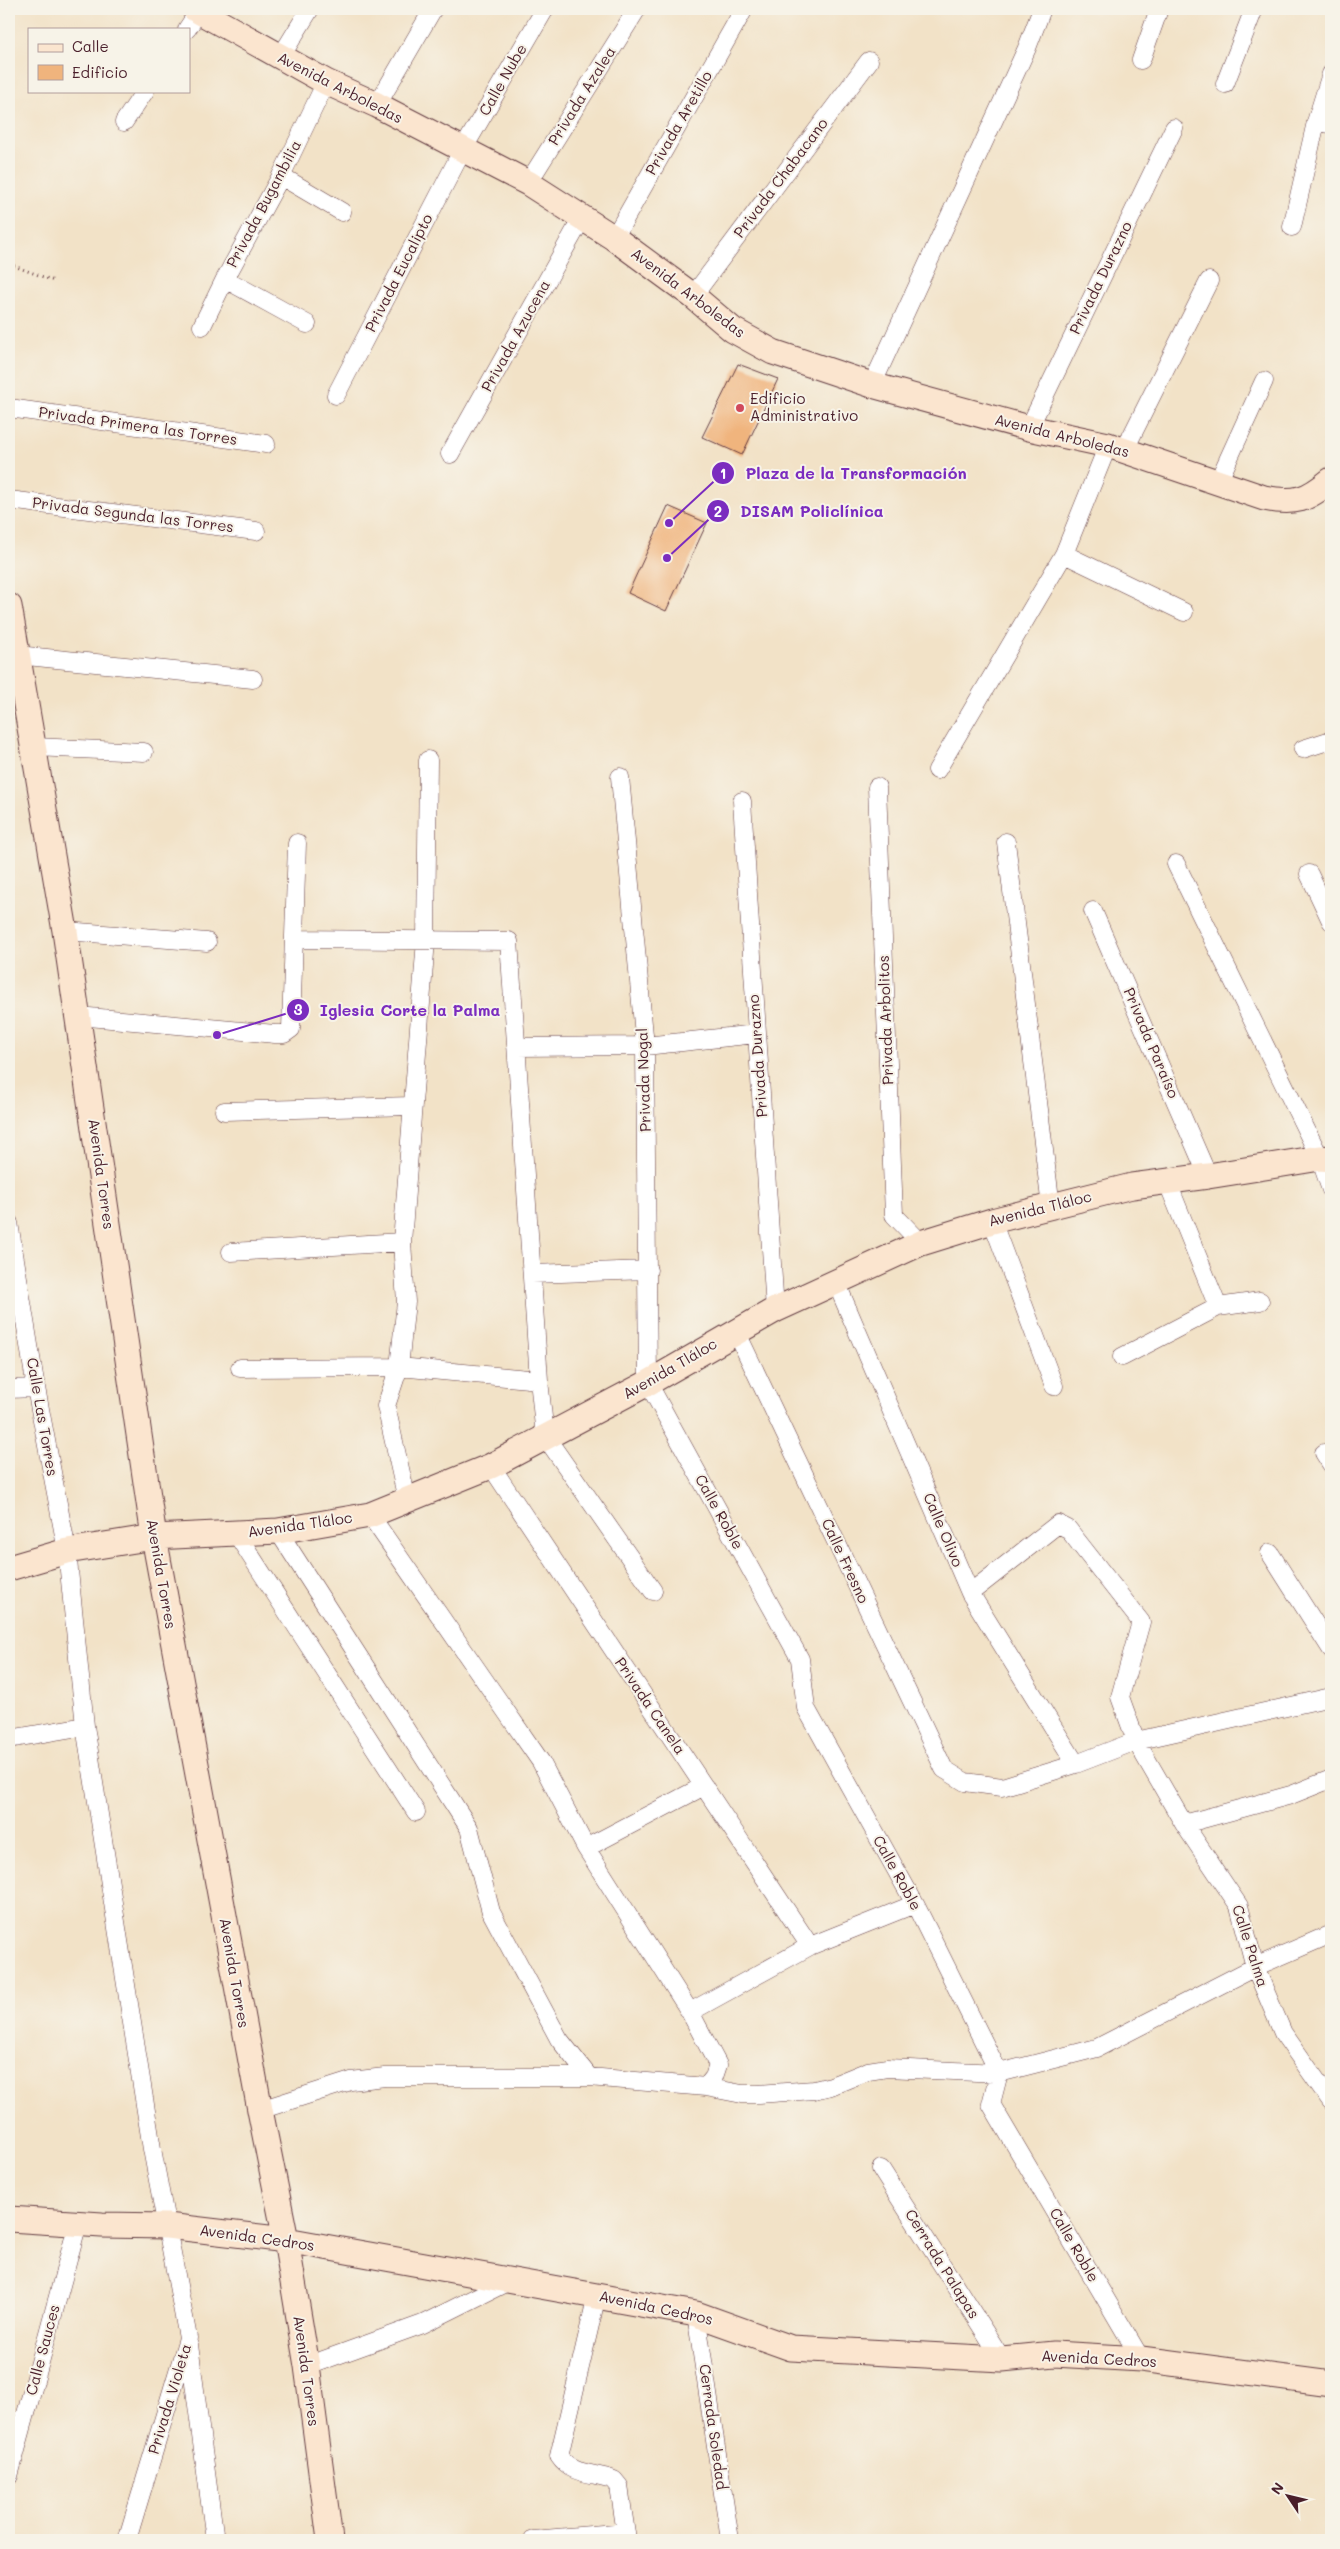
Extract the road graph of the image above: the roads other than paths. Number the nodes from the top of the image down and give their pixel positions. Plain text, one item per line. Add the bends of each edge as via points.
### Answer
1 (310, 9) edge
2 (433, 9) edge
3 (545, 9) edge
4 (637, 9) edge
5 (744, 9) edge
6 (1042, 9) edge
7 (1159, 9) edge
8 (1254, 9) edge
9 (194, 16) edge
10 (280, 58) junction
11 (1141, 60) dead end
12 (869, 61) dead end
13 (1331, 74) edge
14 (326, 82) junction
15 (1225, 84) dead end
16 (144, 92) edge
17 (377, 104) junction
18 (124, 122) dead end
19 (1324, 123) edge
20 (1174, 128) dead end
21 (462, 151) junction
22 (281, 176) junction
23 (528, 183) junction
24 (342, 212) dead end
25 (582, 218) junction
26 (1292, 227) dead end
27 (614, 238) junction
28 (225, 278) junction
29 (1209, 281) dead end
30 (693, 296) junction
31 (307, 324) dead end
32 (202, 326) dead end
33 (1264, 381) dead end
34 (872, 385) junction
35 (336, 395) dead end
36 (9, 408) edge
37 (1029, 428) junction
38 (266, 444) dead end
39 (1116, 448) junction
40 (450, 454) dead end
41 (1331, 480) edge
42 (1218, 482) junction
43 (9, 500) edge
44 (256, 531) dead end
45 (1064, 554) junction
46 (9, 606) edge
47 (1184, 612) dead end
48 (17, 656) junction
49 (253, 679) dead end
50 (1331, 740) edge
51 (34, 747) junction
52 (1303, 749) dead end
53 (144, 752) dead end
54 (428, 760) dead end
55 (937, 770) dead end
56 (620, 777) dead end
57 (877, 787) dead end
58 (742, 801) dead end
59 (1006, 842) dead end
60 (297, 843) dead end
61 (1176, 864) dead end
62 (1310, 874) dead end
63 (1093, 911) dead end
64 (1331, 921) edge
65 (65, 930) junction
66 (294, 939) junction
67 (426, 940) junction
68 (207, 942) dead end
69 (78, 1016) junction
70 (756, 1034) junction
71 (645, 1046) junction
72 (516, 1047) junction
73 (412, 1106) junction
74 (224, 1111) dead end
75 (1326, 1158) edge
76 (1208, 1176) junction
77 (1167, 1181) junction
78 (1331, 1190) edge
79 (1051, 1207) junction
80 (992, 1221) junction
81 (9, 1223) edge
82 (402, 1242) junction
83 (921, 1243) junction
84 (231, 1252) dead end
85 (12, 1259) edge
86 (648, 1270) junction
87 (532, 1274) junction
88 (836, 1282) junction
89 (1260, 1301) dead end
90 (1218, 1307) junction
91 (776, 1310) junction
92 (736, 1330) junction
93 (1122, 1358) dead end
94 (398, 1367) junction
95 (240, 1368) dead end
96 (539, 1380) junction
97 (648, 1383) junction
98 (1054, 1386) dead end
99 (36, 1388) junction
100 (9, 1390) edge
101 (545, 1436) junction
102 (491, 1466) junction
103 (407, 1500) junction
104 (370, 1515) junction
105 (278, 1531) junction
106 (236, 1533) junction
107 (154, 1537) junction
108 (67, 1551) junction
109 (1270, 1553) dead end
110 (9, 1568) edge
111 (653, 1591) dead end
112 (970, 1593) junction
113 (1331, 1649) edge
114 (1331, 1697) edge
115 (85, 1726) junction
116 (9, 1739) edge
117 (1136, 1741) junction
118 (1076, 1764) junction
119 (1331, 1779) edge
120 (704, 1786) junction
121 (416, 1812) dead end
122 (1184, 1824) junction
123 (586, 1848) junction
124 (915, 1904) junction
125 (1331, 1934) edge
126 (810, 1946) junction
127 (1255, 1967) junction
128 (690, 2012) junction
129 (999, 2073) junction
130 (590, 2077) junction
131 (706, 2087) junction
132 (1331, 2101) edge
133 (260, 2110) junction
134 (881, 2169) dead end
135 (9, 2219) edge
136 (78, 2223) junction
137 (167, 2226) junction
138 (286, 2240) junction
139 (509, 2281) junction
140 (598, 2295) junction
141 (696, 2314) junction
142 (188, 2338) junction
143 (1002, 2359) junction
144 (1141, 2359) junction
145 (307, 2366) junction
146 (1331, 2384) edge
147 (9, 2476) edge
148 (626, 2536) edge
149 (127, 2540) edge
150 (215, 2540) edge
151 (330, 2540) edge
152 (533, 2540) edge
153 (730, 2540) edge

1 - 10 street
2 - 17 street
3 - 21 street, Calle Nube
4 - 23 street, Privada Azalea
5 - 27 street, Privada Aretillo
6 - 34 street
7 - 11 street
8 - 15 street
9 - 10 main road, Avenida Arboledas
10 - 14 main road, Avenida Arboledas
12 - 30 street, Privada Chabacano
13 - 19 street
14 - 17 main road, Avenida Arboledas
14 - 22 street, Privada Bugambilia
16 - 18 street
17 - 21 main road, Avenida Arboledas
19 - 26 street
20 - 37 street, Privada Durazno
21 - 23 main road, Avenida Arboledas
21 - 35 street, Privada Eucalipto
22 - 24 street
22 - 28 street, Privada Bugambilia
23 - 25 main road, Avenida Arboledas
25 - 27 main road, Avenida Arboledas
25 - 40 street, Privada Azucena
27 - 30 main road, Avenida Arboledas
28 - 31 street
28 - 32 street, Privada Bugambilia
29 - 39 street
30 - 34 main road, Avenida Arboledas via 733,330 773,352
33 - 42 street
34 - 37 main road, Avenida Arboledas
36 - 38 street, Privada Primera las Torres
37 - 39 main road, Avenida Arboledas
39 - 42 main road, Avenida Arboledas
39 - 45 street
41 - 42 main road, Avenida Arboledas via 1311,497 1284,502
43 - 44 street, Privada Segunda las Torres
45 - 47 street
45 - 55 street
46 - 48 main road, Avenida Torres
48 - 49 street
48 - 51 main road, Avenida Torres
50 - 52 street
51 - 53 street
51 - 65 main road, Avenida Torres
54 - 67 street
56 - 71 street, Privada Nogal
57 - 83 street, Privada Arbolitos via 894,1214
58 - 70 street, Privada Durazno
59 - 79 street
60 - 66 street
61 - 75 street
62 - 64 street
63 - 76 street, Privada Paraíso
65 - 68 street
65 - 69 main road, Avenida Torres
66 - 67 street
66 - 69 street via 291,1029 284,1034
67 - 72 street via 509,941
67 - 73 street
69 - 107 main road, Avenida Torres
70 - 71 street
70 - 91 street, Privada Durazno
71 - 72 street
71 - 86 street, Privada Nogal
72 - 87 street
73 - 74 street
73 - 82 street
75 - 76 main road, Avenida Tláloc
75 - 78 street
76 - 77 main road, Avenida Tláloc
77 - 79 main road, Avenida Tláloc via 1132,1186
77 - 90 street
79 - 80 main road, Avenida Tláloc
80 - 83 main road, Avenida Tláloc
80 - 98 street
81 - 85 street, Calle Las Torres
82 - 84 street
82 - 94 street via 406,1302
83 - 88 main road, Avenida Tláloc
85 - 99 street, Calle Las Torres
86 - 87 street
86 - 97 street, Privada Nogal
87 - 96 street
88 - 91 main road, Avenida Tláloc
88 - 112 street, Calle Olivo
89 - 90 street
90 - 93 street
91 - 92 main road, Avenida Tláloc
92 - 97 main road, Avenida Tláloc
92 - 118 street, Calle Fresno via 944,1769 965,1782 1002,1787
94 - 95 street
94 - 96 street
94 - 103 street via 386,1406
96 - 101 street
97 - 101 main road, Avenida Tláloc
97 - 124 street, Calle Roble via 800,1658 806,1708
99 - 100 street
99 - 108 street, Calle Las Torres
101 - 102 main road, Avenida Tláloc
101 - 111 street
102 - 103 main road, Avenida Tláloc
102 - 120 street, Privada Canela
103 - 104 main road, Avenida Tláloc
104 - 105 main road, Avenida Tláloc
104 - 123 street via 541,1762
105 - 106 main road, Avenida Tláloc
105 - 130 street via 469,1828 491,1912 559,2039
106 - 107 main road, Avenida Tláloc
106 - 121 street
107 - 108 main road, Avenida Tláloc
107 - 133 main road, Avenida Torres
108 - 110 main road, Avenida Tláloc
108 - 115 street, Calle Las Torres
109 - 113 street
112 - 117 street, Calle Palma via 1058,1524 1068,1529 1141,1622 1120,1698
112 - 118 street, Calle Olivo
114 - 117 street
115 - 116 street
115 - 137 street, Privada Violeta
117 - 118 street
117 - 122 street, Calle Palma
119 - 122 street via 1291,1795
120 - 123 street
120 - 126 street, Privada Canela
122 - 127 street, Calle Palma via 1239,1906
123 - 128 street
124 - 126 street
124 - 129 street, Calle Roble
125 - 127 street
126 - 128 street
127 - 129 street via 1097,2048
127 - 132 street, Calle Palma via 1283,2033
128 - 131 street via 718,2065
129 - 131 street via 887,2068 868,2071 814,2090 742,2094
129 - 144 street, Calle Roble via 991,2104
130 - 131 street
130 - 133 street via 385,2077 351,2081
133 - 138 main road, Avenida Torres
134 - 143 street, Cerrada Palapas
135 - 136 main road, Avenida Cedros
136 - 137 main road, Avenida Cedros
136 - 147 street, Calle Sauces
137 - 138 main road, Avenida Cedros
137 - 142 street, Privada Violeta
138 - 139 main road, Avenida Cedros
138 - 145 main road, Avenida Torres
139 - 140 main road, Avenida Cedros
139 - 145 street via 423,2324
140 - 141 main road, Avenida Cedros
140 - 148 street via 558,2456 575,2471 614,2480 619,2486
141 - 143 main road, Avenida Cedros via 791,2348
141 - 153 street, Cerrada Soledad
142 - 149 street, Privada Violeta
142 - 150 street
143 - 144 main road, Avenida Cedros via 1054,2354
144 - 146 main road, Avenida Cedros
145 - 151 main road, Avenida Torres
148 - 152 street

